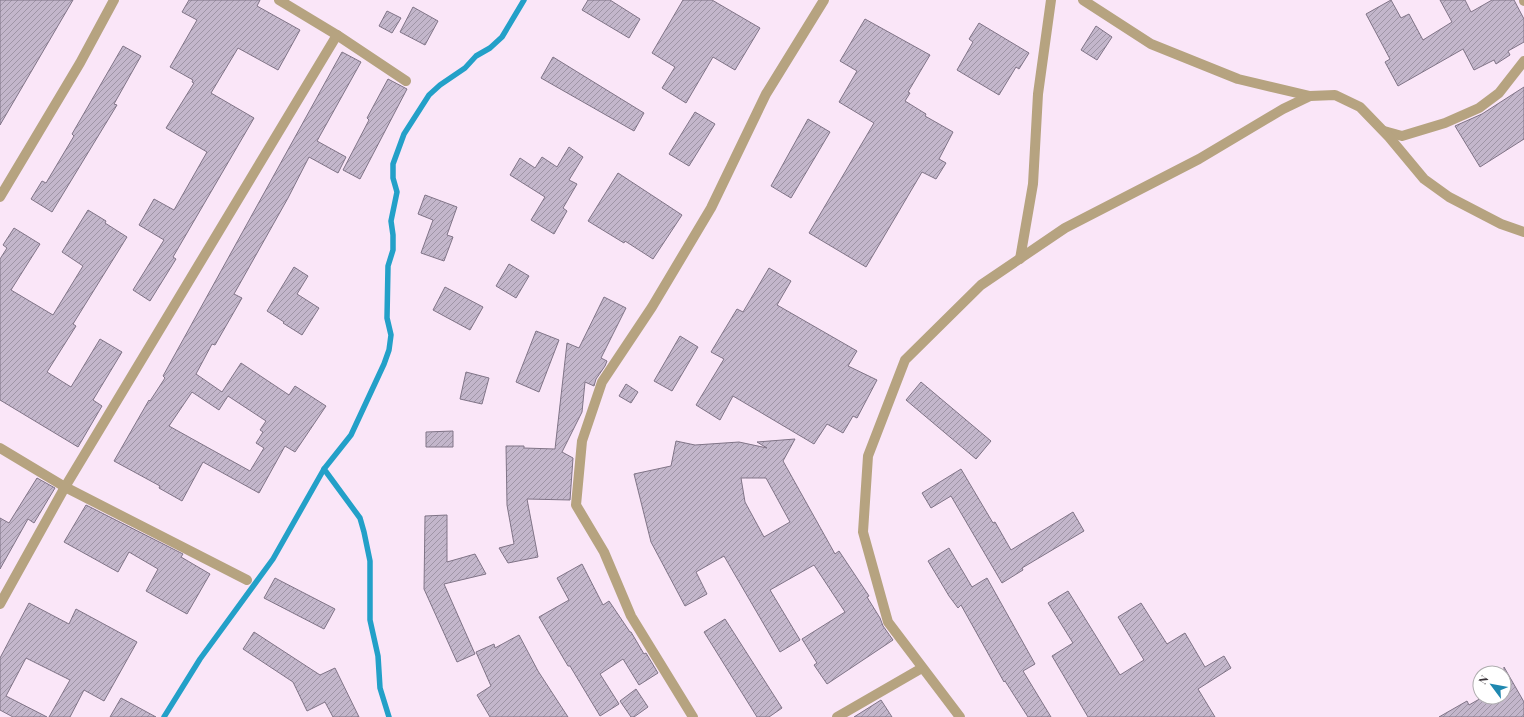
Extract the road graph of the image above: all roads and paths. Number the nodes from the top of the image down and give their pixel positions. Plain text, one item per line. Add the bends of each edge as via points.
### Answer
1 (114, 0) edge
2 (279, 0) edge
3 (824, 0) edge
4 (1051, 0) edge
5 (1083, 0) edge
6 (337, 35) junction
7 (1524, 61) edge
8 (406, 81) dead end
9 (1310, 96) junction
10 (1382, 130) junction
11 (0, 197) edge
12 (1524, 232) edge
13 (1020, 259) junction
14 (0, 448) edge
15 (65, 487) junction
16 (247, 580) dead end
17 (0, 604) edge
18 (922, 668) junction
19 (693, 717) edge
20 (837, 717) edge
21 (960, 717) edge

1 - 11 street via 80,63
2 - 6 street
3 - 19 street via 766,94 711,208 652,307 602,382 582,441 576,505 604,552 631,616
4 - 13 street via 1038,94 1033,184
5 - 9 street via 1151,44 1238,79
6 - 8 street
6 - 15 street
7 - 10 street via 1499,93 1479,108 1445,123 1402,136
9 - 10 street via 1335,95 1360,107
9 - 13 street via 1283,109 1199,159 1065,228
10 - 12 street via 1424,179 1448,197 1500,224
13 - 18 street via 981,285 905,360 868,456 863,532 888,622
14 - 15 street
15 - 16 street
15 - 17 street
18 - 20 street
18 - 21 street

